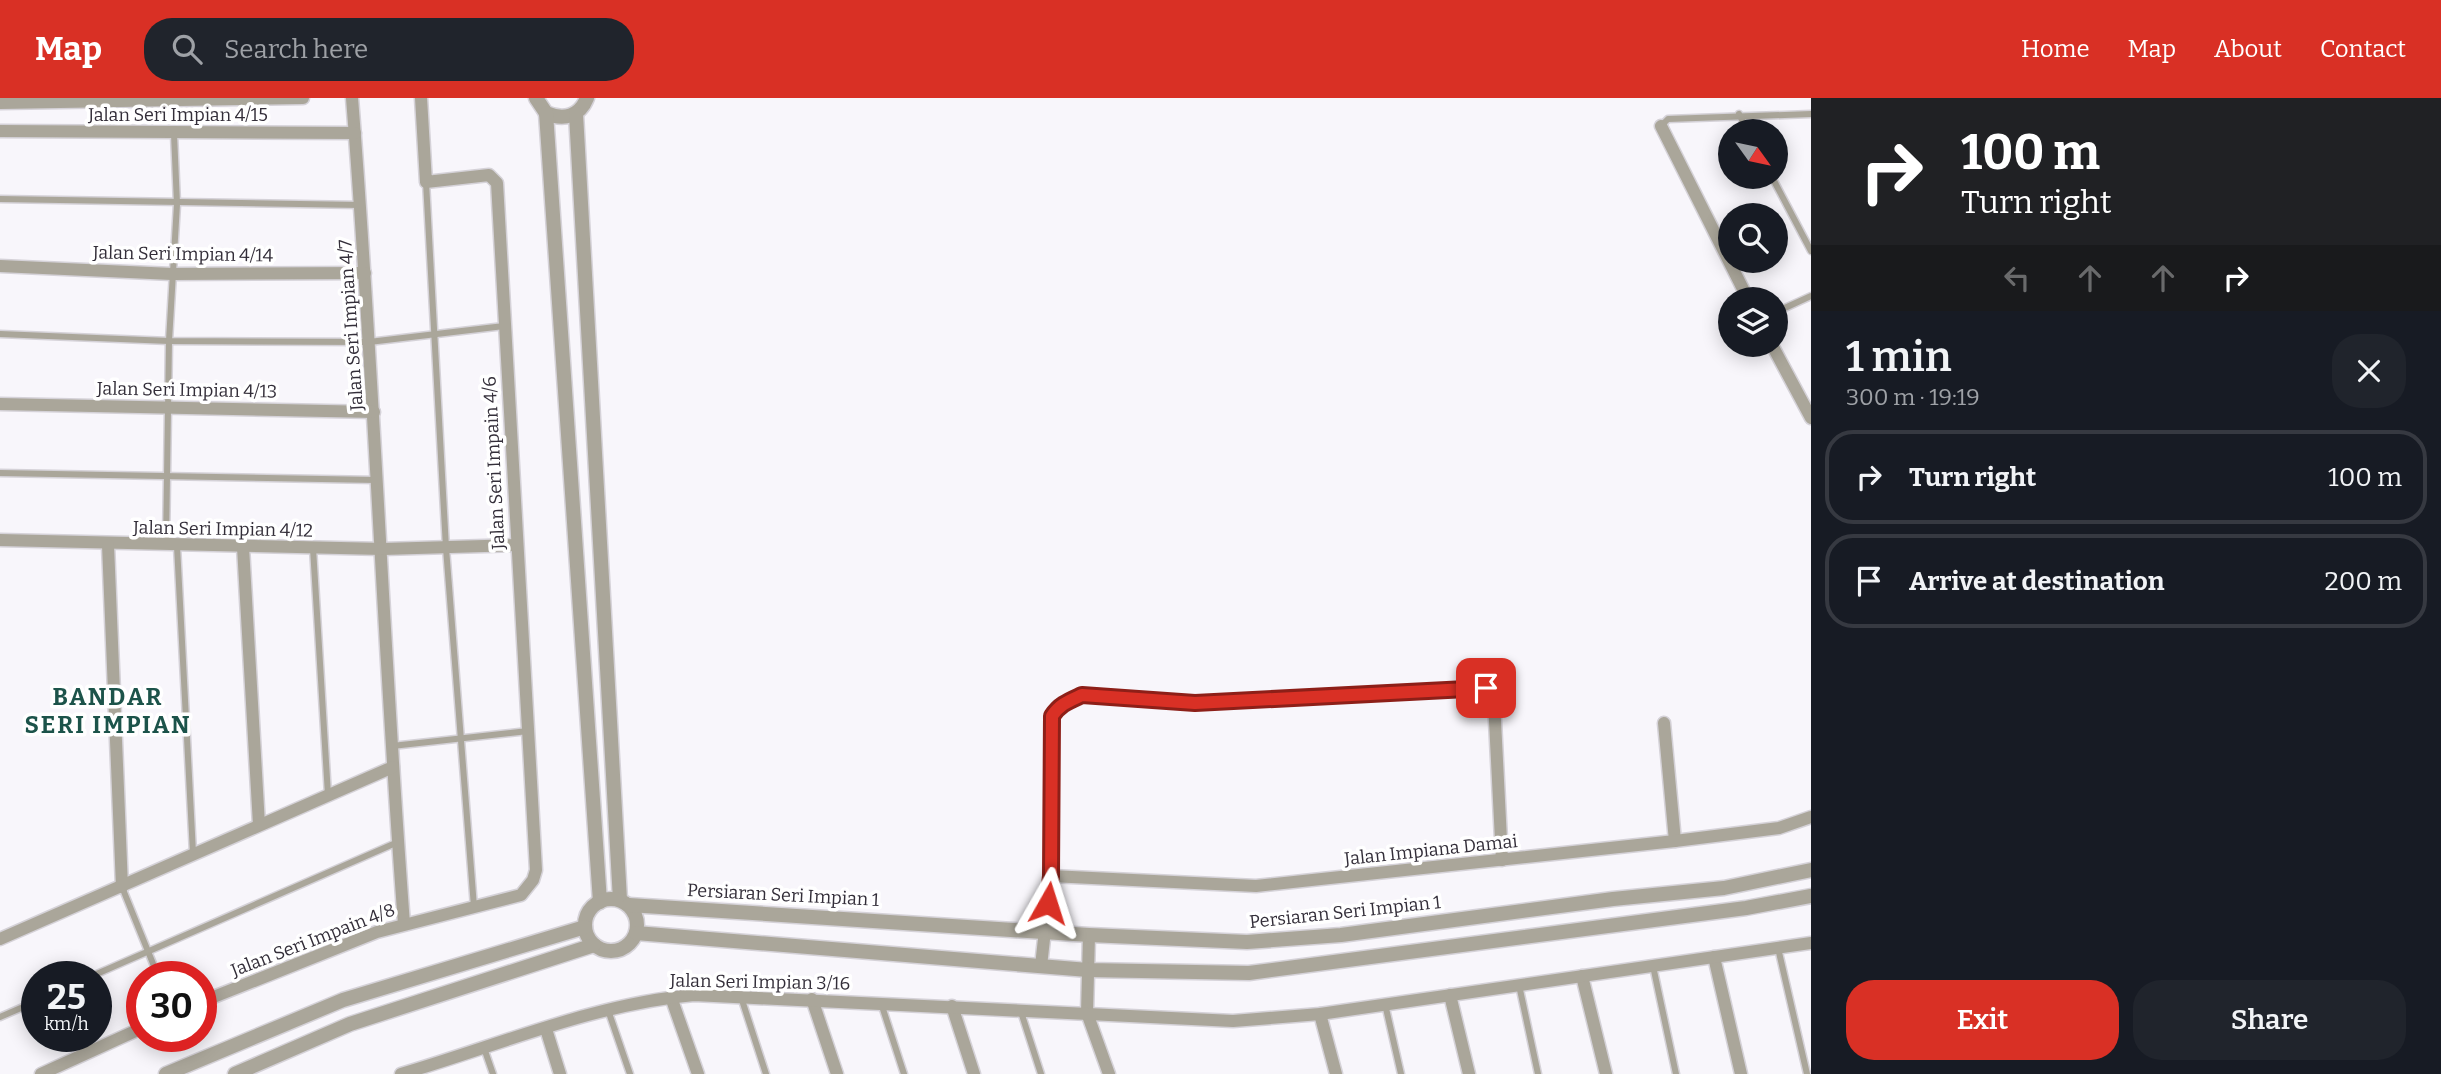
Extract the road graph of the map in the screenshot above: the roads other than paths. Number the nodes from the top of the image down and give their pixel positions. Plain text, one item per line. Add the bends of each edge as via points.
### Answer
1 (303, 98) edge
2 (352, 98) edge
3 (421, 98) edge
4 (536, 98) edge
5 (587, 98) edge
6 (0, 103) edge
7 (546, 113) junction
8 (576, 114) junction
9 (1739, 114) junction
10 (1811, 114) edge
11 (1742, 119) edge
12 (1661, 126) joint
13 (0, 131) edge
14 (174, 134) junction
15 (355, 134) junction
16 (426, 182) junction
17 (1778, 189) edge
18 (0, 199) edge
19 (177, 204) junction
20 (361, 205) junction
21 (1811, 251) edge
22 (0, 266) edge
23 (365, 273) junction
24 (172, 274) junction
25 (1742, 287) edge
26 (1811, 296) edge
27 (1788, 307) edge
28 (504, 326) junction
29 (0, 334) edge
30 (435, 336) junction
31 (169, 341) junction
32 (369, 342) junction
33 (1778, 357) edge
34 (0, 404) edge
35 (168, 406) junction
36 (374, 412) junction
37 (1811, 418) edge
38 (0, 473) edge
39 (167, 475) junction
40 (379, 480) junction
41 (0, 540) edge
42 (107, 545) junction
43 (516, 545) junction
44 (172, 546) junction
45 (243, 547) junction
46 (313, 548) junction
47 (446, 548) junction
48 (383, 549) junction
49 (1664, 723) dead end
50 (528, 731) junction
51 (460, 740) junction
52 (392, 746) junction
53 (393, 767) junction
54 (328, 795) junction
55 (1811, 817) edge
56 (259, 825) junction
57 (1675, 841) junction
58 (398, 842) junction
59 (193, 853) junction
60 (1502, 860) junction
61 (1811, 870) edge
62 (1051, 876) junction
63 (122, 887) junction
64 (521, 895) joint
65 (1811, 897) edge
66 (600, 902) junction
67 (624, 903) junction
68 (474, 908) junction
69 (404, 924) junction
70 (585, 927) junction
71 (1044, 930) junction
72 (636, 933) junction
73 (1089, 935) junction
74 (0, 939) edge
75 (1811, 943) edge
76 (594, 945) junction
77 (1778, 948) junction
78 (148, 952) junction
79 (1714, 957) junction
80 (152, 961) edge
81 (1041, 966) junction
82 (1653, 966) junction
83 (112, 967) edge
84 (1087, 970) junction
85 (1582, 976) junction
86 (1518, 985) junction
87 (217, 995) edge
88 (1450, 995) junction
89 (740, 996) junction
90 (671, 997) junction
91 (812, 999) junction
92 (880, 1002) junction
93 (1384, 1002) junction
94 (952, 1006) junction
95 (21, 1008) edge
96 (608, 1010) junction
97 (1020, 1010) junction
98 (1087, 1013) junction
99 (1320, 1014) junction
100 (0, 1017) edge
101 (546, 1029) junction
102 (126, 1035) edge
103 (484, 1048) junction
104 (421, 1071) edge
105 (41, 1074) edge
106 (166, 1074) edge
107 (235, 1074) edge
108 (401, 1074) edge
109 (493, 1074) edge
110 (560, 1074) edge
111 (630, 1074) edge
112 (698, 1074) edge
113 (765, 1074) edge
114 (837, 1074) edge
115 (904, 1074) edge
116 (974, 1074) edge
117 (1041, 1074) edge
118 (1109, 1074) edge
119 (1336, 1074) edge
120 (1401, 1074) edge
121 (1469, 1074) edge
122 (1538, 1074) edge
123 (1605, 1074) edge
124 (1676, 1074) edge
125 (1741, 1074) edge
126 (1807, 1074) edge

1 - 6 street
2 - 15 street, Jalan Seri Impian 4/7
3 - 16 street
4 - 7 street
5 - 8 street
7 - 8 street via 556,117
7 - 66 street
8 - 67 street
9 - 10 lane
9 - 11 lane
9 - 12 lane via 1668,119
12 - 25 street
13 - 14 street, Jalan Seri Impian 4/15
14 - 15 street, Jalan Seri Impian 4/15
14 - 19 lane
15 - 20 street, Jalan Seri Impian 4/7
16 - 28 street, Jalan Seri Impain 4/6 via 494,178
16 - 30 lane
17 - 21 lane
18 - 19 lane
19 - 20 lane
19 - 24 lane
20 - 23 street, Jalan Seri Impian 4/7
22 - 24 street, Jalan Seri Impian 4/14
23 - 24 street, Jalan Seri Impian 4/14
23 - 32 street, Jalan Seri Impian 4/7
24 - 31 lane
26 - 27 lane
28 - 30 lane
28 - 43 street, Jalan Seri Impain 4/6
29 - 31 lane
30 - 32 lane
30 - 47 lane
31 - 32 lane
31 - 35 lane
32 - 36 street, Jalan Seri Impian 4/7
33 - 37 street
34 - 35 street, Jalan Seri Impian 4/13
35 - 36 street, Jalan Seri Impian 4/13
35 - 39 lane
36 - 40 street, Jalan Seri Impian 4/7
38 - 39 lane
39 - 40 lane
39 - 44 lane
40 - 48 street, Jalan Seri Impian 4/7
41 - 42 street, Jalan Seri Impian 4/12
42 - 44 street, Jalan Seri Impian 4/12
42 - 63 street
43 - 47 street, Jalan Seri Impian 4/12
43 - 50 street, Jalan Seri Impain 4/6
44 - 45 street, Jalan Seri Impian 4/12
44 - 59 lane
45 - 46 street, Jalan Seri Impian 4/12
45 - 56 street
46 - 48 street, Jalan Seri Impian 4/12
46 - 54 lane
47 - 48 street, Jalan Seri Impian 4/12
47 - 51 lane
48 - 52 street, Jalan Seri Impian 4/7
49 - 57 street
50 - 51 lane
50 - 64 street, Jalan Seri Impain 4/6 via 537,861 533,880
51 - 52 lane
51 - 68 lane
52 - 53 street, Jalan Seri Impian 4/7
53 - 54 street
53 - 58 street, Jalan Seri Impian 4/7
54 - 56 street
55 - 57 street, Jalan Impiana Damai via 1779,828
56 - 59 street
57 - 60 street, Jalan Impiana Damai
58 - 69 street, Jalan Seri Impian 4/7
58 - 78 lane
59 - 63 street
60 - 62 street, Jalan Impiana Damai via 1256,886
60 - 62 street via 1493,701 1486,688 1195,703 1082,695 1058,706 1052,716
61 - 73 street, Persiaran Seri Impian 1 via 1724,888 1340,935 1247,942
62 - 71 street
63 - 74 street
63 - 78 lane
64 - 68 street, Jalan Seri Impain 4/8
65 - 84 street via 1249,973
66 - 67 street
66 - 70 street via 592,908
67 - 71 street, Persiaran Seri Impian 1
67 - 72 street via 638,923
68 - 69 street, Jalan Seri Impain 4/8
69 - 87 street, Jalan Seri Impain 4/8
70 - 76 street
70 - 106 street via 343,1000
71 - 73 street, Persiaran Seri Impian 1
71 - 81 street
72 - 76 street via 623,948 613,951
72 - 81 street
73 - 84 street
75 - 77 street, Jalan Seri Impian 3/16
76 - 107 street via 350,1024
77 - 79 street, Jalan Seri Impian 3/16
77 - 126 lane
78 - 80 lane
78 - 83 lane
79 - 82 street, Jalan Seri Impian 3/16
79 - 125 street
81 - 84 street
82 - 85 street, Jalan Seri Impian 3/16
82 - 124 lane
84 - 98 street
85 - 86 street, Jalan Seri Impian 3/16
85 - 123 street
86 - 88 street, Jalan Seri Impian 3/16
86 - 122 lane
88 - 93 street, Jalan Seri Impian 3/16
88 - 121 street
89 - 90 street, Jalan Seri Impian 3/16
89 - 91 street, Jalan Seri Impian 3/16
89 - 113 lane
90 - 96 street, Jalan Seri Impian 3/16
90 - 112 street
91 - 92 street, Jalan Seri Impian 3/16
91 - 114 street
92 - 94 street, Jalan Seri Impian 3/16
92 - 115 lane
93 - 99 street, Jalan Seri Impian 3/16
93 - 120 lane
94 - 97 street, Jalan Seri Impian 3/16
94 - 116 street
95 - 100 lane
96 - 101 street, Jalan Seri Impian 3/16
96 - 111 lane
97 - 98 street, Jalan Seri Impian 3/16
97 - 117 lane
98 - 99 street, Jalan Seri Impian 3/16 via 1233,1021
98 - 118 street
99 - 119 street
101 - 103 street, Jalan Seri Impian 3/16
101 - 110 street
102 - 105 street
103 - 104 street, Jalan Seri Impian 3/16
103 - 109 lane
104 - 108 street, Jalan Seri Impian 3/16

